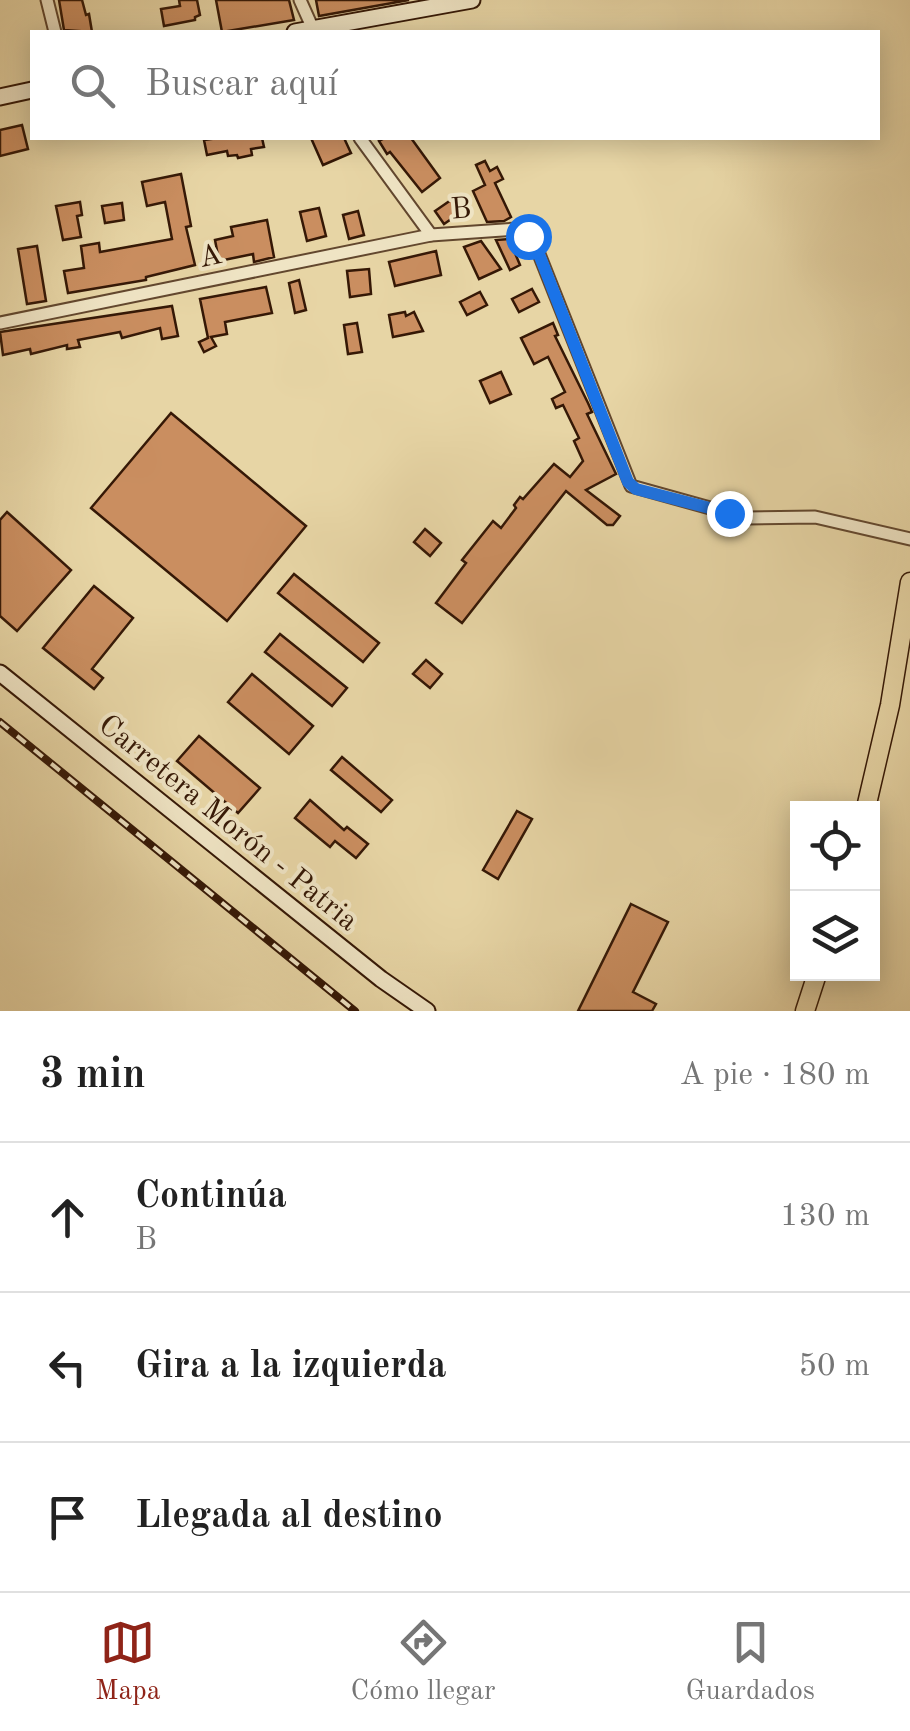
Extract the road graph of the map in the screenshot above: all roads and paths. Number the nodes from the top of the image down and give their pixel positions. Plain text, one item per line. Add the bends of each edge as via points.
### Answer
1 (47, 0) edge
2 (300, 0) edge
3 (472, 0) edge
4 (313, 29) junction
5 (55, 30) edge
6 (307, 30) edge
7 (30, 90) edge
8 (0, 96) edge
9 (361, 140) edge
10 (431, 235) junction
11 (0, 323) edge
12 (910, 538) edge
13 (910, 582) edge
14 (0, 673) edge
15 (868, 801) edge
16 (815, 981) edge
17 (427, 1011) edge
18 (804, 1011) edge

1 - 5 street
2 - 4 street
3 - 4 main road
4 - 6 main road
7 - 8 main road
9 - 10 street, B
10 - 11 street, A
10 - 12 street, B via 517,229 528,236 628,482 640,490 746,518 815,517
13 - 15 main road
14 - 17 main road, Carretera Morón - Patria
16 - 18 main road

